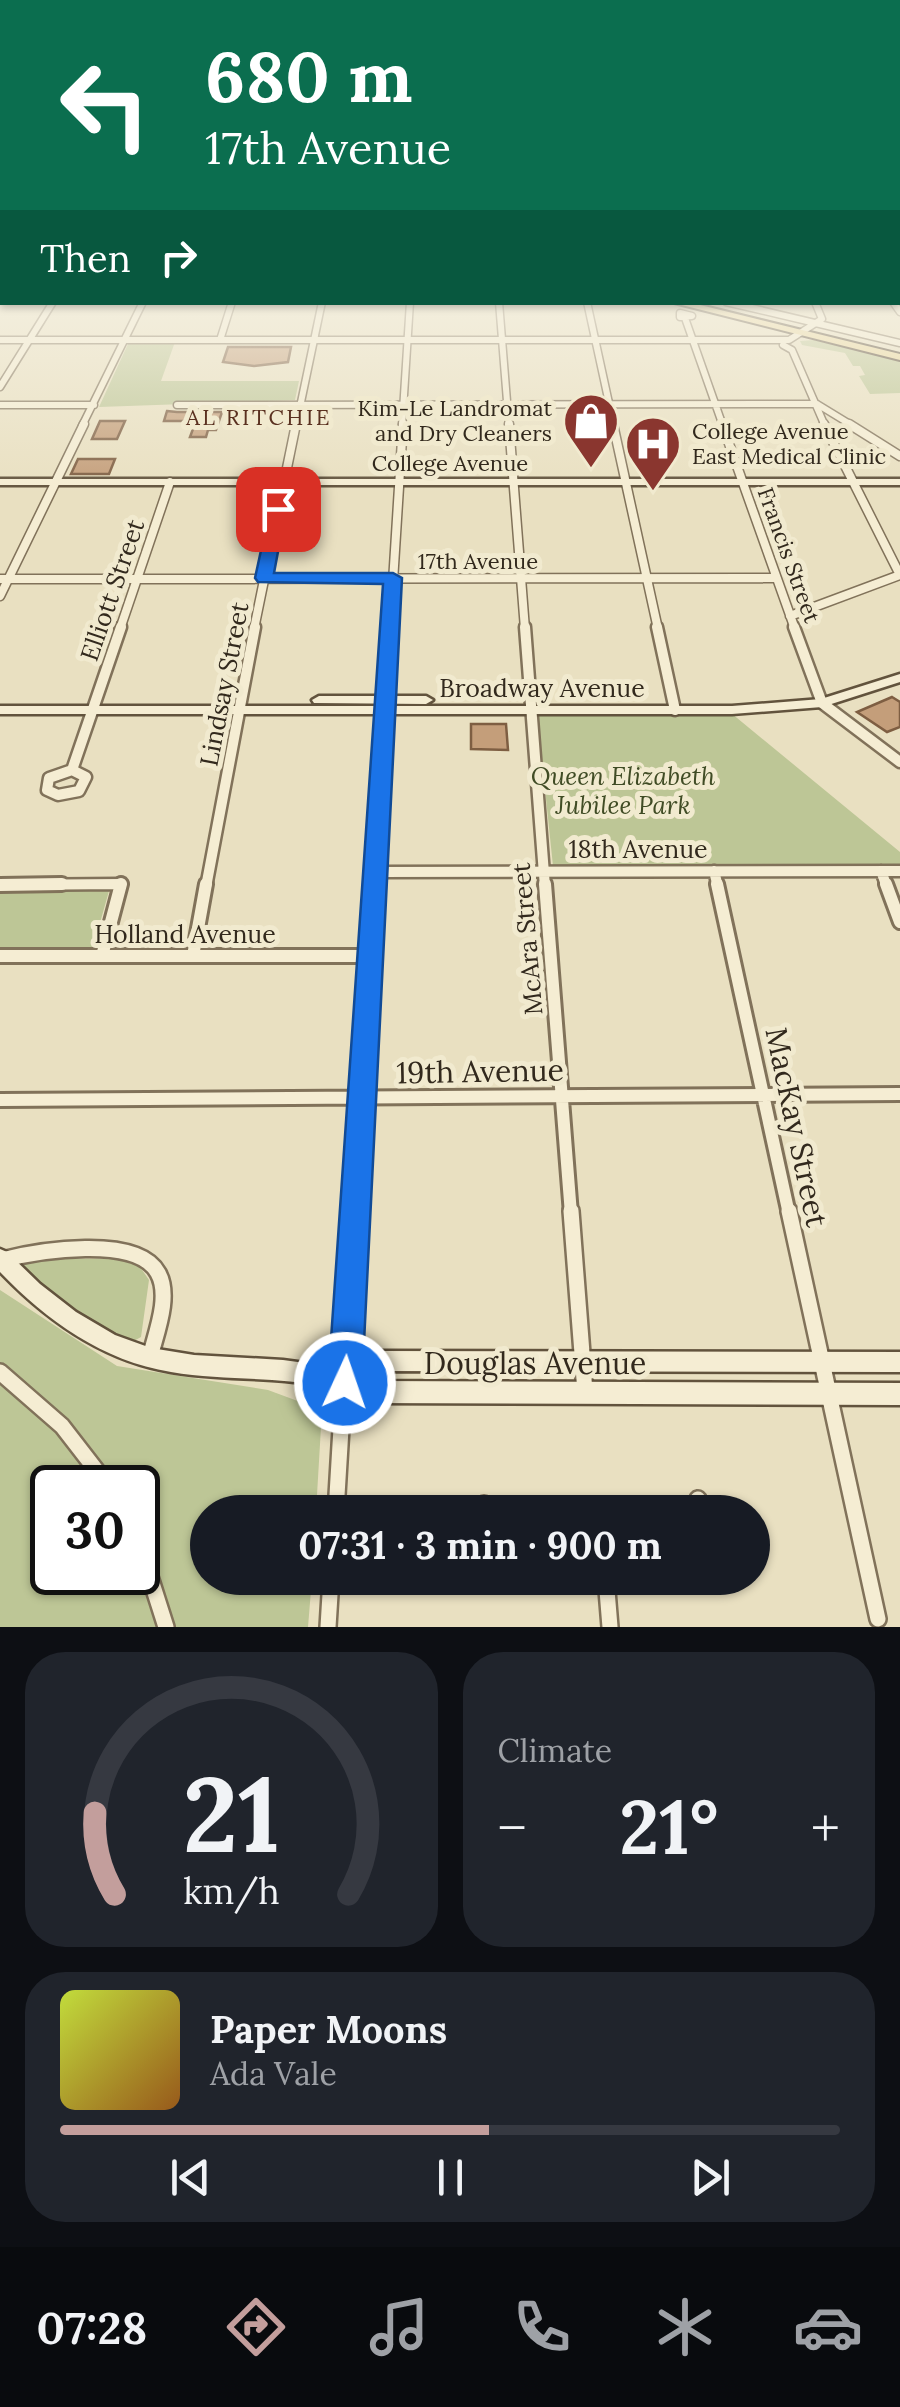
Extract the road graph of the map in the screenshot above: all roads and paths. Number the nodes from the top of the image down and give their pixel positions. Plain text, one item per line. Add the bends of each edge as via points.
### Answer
1 (314, 340) edge
2 (408, 340) edge
3 (502, 340) edge
4 (594, 340) edge
5 (690, 340) edge
6 (29, 341) edge
7 (125, 341) edge
8 (860, 341) edge
9 (792, 350) dead end
10 (900, 350) edge
11 (0, 387) edge
12 (177, 404) dead end
13 (300, 404) junction
14 (404, 404) junction
15 (508, 404) junction
16 (610, 404) junction
17 (714, 404) junction
18 (817, 404) junction
19 (0, 405) edge
20 (94, 405) junction
21 (900, 456) edge
22 (0, 482) edge
23 (55, 482) junction
24 (170, 482) junction
25 (284, 482) junction
26 (399, 482) junction
27 (514, 482) junction
28 (626, 482) junction
29 (742, 482) junction
30 (853, 482) junction
31 (900, 482) edge
32 (900, 575) edge
33 (264, 578) junction
34 (393, 578) junction
35 (521, 578) junction
36 (648, 578) junction
37 (776, 578) junction
38 (4, 579) edge
39 (136, 579) junction
40 (0, 596) edge
41 (790, 616) junction
42 (900, 670) edge
43 (900, 678) edge
44 (820, 698) junction
45 (0, 700) edge
46 (94, 705) junction
47 (241, 705) junction
48 (385, 705) junction
49 (529, 705) junction
50 (674, 705) junction
51 (0, 710) edge
52 (900, 762) edge
53 (72, 770) dead end
54 (714, 871) junction
55 (882, 871) junction
56 (900, 871) edge
57 (375, 872) junction
58 (544, 872) junction
59 (0, 885) edge
60 (900, 922) edge
61 (0, 956) edge
62 (102, 956) junction
63 (193, 956) junction
64 (370, 956) junction
65 (764, 1094) junction
66 (900, 1094) edge
67 (562, 1095) junction
68 (362, 1098) junction
69 (0, 1100) edge
70 (1, 1259) edge
71 (150, 1357) junction
72 (583, 1362) junction
73 (822, 1362) junction
74 (900, 1362) edge
75 (0, 1372) edge
76 (339, 1376) junction
77 (586, 1393) junction
78 (900, 1394) edge
79 (829, 1395) junction
80 (92, 1465) edge
81 (336, 1495) edge
82 (156, 1595) edge
83 (330, 1595) edge
84 (607, 1595) edge
85 (878, 1620) dead end
86 (166, 1627) edge
87 (328, 1627) edge
88 (610, 1627) edge

1 - 13 street, Lindsay Street
2 - 14 street
3 - 15 street, McAra Street
4 - 16 street
5 - 17 street, Francis Street
6 - 11 street
7 - 20 street
8 - 10 main road
9 - 18 street
12 - 13 street
13 - 14 street
13 - 25 street, Lindsay Street
14 - 15 street
14 - 26 street
15 - 16 street
15 - 27 street, McAra Street
16 - 17 street
16 - 28 street
17 - 18 street
17 - 29 street, Francis Street
18 - 21 street
18 - 30 street
19 - 20 street
20 - 23 street
22 - 23 street, College Avenue
23 - 24 street, College Avenue
23 - 38 street
24 - 25 street, College Avenue
24 - 39 street, Elliott Street
25 - 26 street, College Avenue
25 - 33 street, Lindsay Street
26 - 27 street, College Avenue
26 - 34 street
27 - 28 street, College Avenue
27 - 35 street, McAra Street
28 - 29 street, College Avenue
28 - 36 street
29 - 30 street, College Avenue
29 - 37 street, Francis Street
30 - 31 street, College Avenue
30 - 32 street
32 - 41 street
33 - 34 street, 17th Avenue
33 - 39 street, 17th Avenue
33 - 47 street, Lindsay Street
34 - 35 street, 17th Avenue
34 - 48 street
35 - 36 street, 17th Avenue
35 - 49 street, McAra Street
36 - 37 street, 17th Avenue
36 - 50 street
37 - 41 street, Francis Street
38 - 39 street, 17th Avenue
38 - 40 street
39 - 46 street, Elliott Street
41 - 44 street, Francis Street
42 - 44 street, Broadway Avenue
43 - 44 street, Broadway Avenue
44 - 50 street, Broadway Avenue via 779,708
44 - 52 street
45 - 46 street, Broadway Avenue
46 - 47 street, Broadway Avenue
46 - 51 street, Broadway Avenue
46 - 53 street, Elliott Street
47 - 48 street, Broadway Avenue
47 - 63 street, Lindsay Street
48 - 49 street, Broadway Avenue
48 - 57 street
49 - 50 street, Broadway Avenue
49 - 58 street, McAra Street
54 - 55 street, 18th Avenue
54 - 58 street, 18th Avenue
54 - 65 street, MacKay Street
55 - 56 street, 18th Avenue
55 - 60 street
57 - 58 street, 18th Avenue
57 - 64 street
58 - 67 street, McAra Street
59 - 62 street via 121,884
61 - 62 street, Holland Avenue
62 - 63 street, Holland Avenue
63 - 64 street, Holland Avenue
64 - 68 street
65 - 66 street, 19th Avenue
65 - 67 street, 19th Avenue
65 - 73 street, MacKay Street
67 - 68 street, 19th Avenue
67 - 72 street, McAra Street
68 - 69 street, 19th Avenue
68 - 76 street
70 - 71 street via 56,1312
70 - 71 street via 30,1250 140,1254 157,1268 162,1287
71 - 76 street
72 - 73 street, Douglas Avenue
72 - 76 street, Douglas Avenue via 374,1362
72 - 77 street, McAra Street
73 - 74 street, Douglas Avenue
73 - 79 street, MacKay Street
75 - 80 street via 62,1426
76 - 77 street, Douglas Avenue via 370,1392
76 - 81 street
77 - 79 street, Douglas Avenue
78 - 79 street, Douglas Avenue
79 - 85 street, MacKay Street
82 - 86 street
83 - 87 street
84 - 88 street

